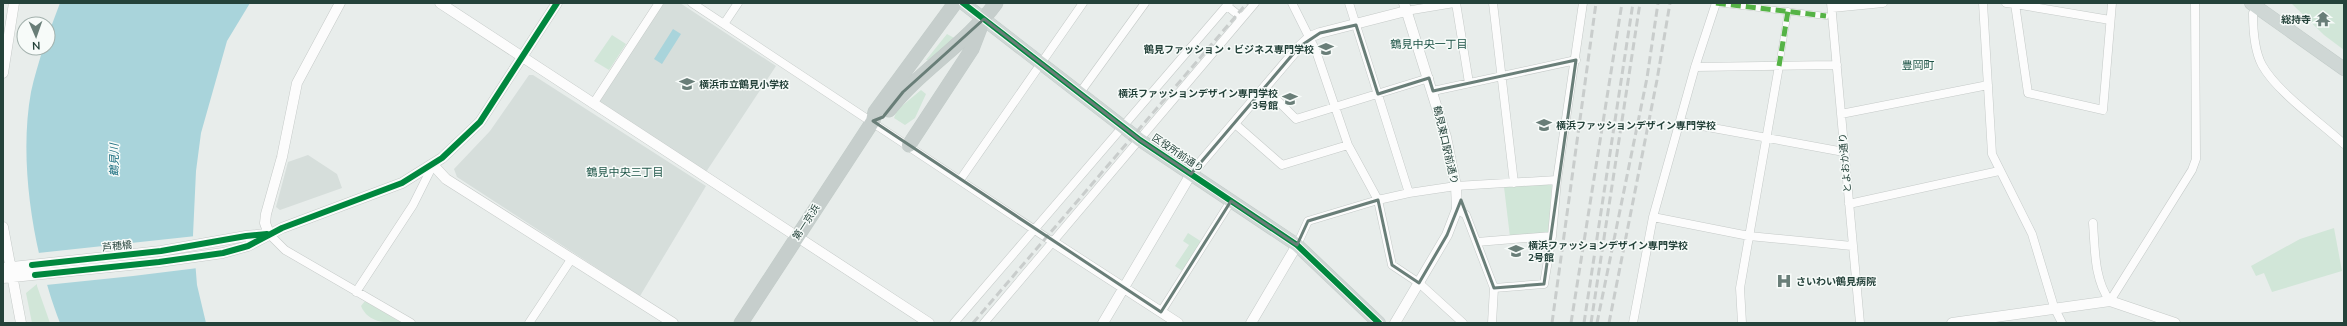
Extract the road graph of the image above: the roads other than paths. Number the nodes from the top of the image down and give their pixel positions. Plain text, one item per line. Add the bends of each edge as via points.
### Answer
1 (14, 3) edge
2 (340, 3) edge
3 (440, 3) edge
4 (557, 3) edge
5 (659, 3) edge
6 (692, 3) edge
7 (738, 3) edge
8 (955, 3) edge
9 (963, 3) edge
10 (996, 3) edge
11 (1083, 3) edge
12 (1145, 3) edge
13 (1255, 3) edge
14 (1292, 3) edge
15 (1349, 3) edge
16 (1455, 3) edge
17 (1493, 3) edge
18 (1583, 3) edge
19 (1716, 3) edge
20 (1883, 3) edge
21 (1983, 3) edge
22 (2010, 3) edge
23 (2112, 3) edge
24 (2195, 3) edge
25 (1228, 4) edge
26 (1832, 5) edge
27 (2254, 5) edge
28 (1405, 7) edge
29 (1788, 11) junction
30 (1826, 16) dead end
31 (1242, 18) junction
32 (984, 19) junction
33 (2110, 20) junction
34 (724, 24) junction
35 (1356, 25) junction
36 (1310, 37) junction
37 (5, 42) edge
38 (522, 57) junction
39 (1576, 60) junction
40 (1040, 64) junction
41 (1837, 65) junction
42 (1779, 66) junction
43 (1695, 67) junction
44 (2344, 69) edge
45 (3, 73) edge
46 (1502, 77) junction
47 (1429, 78) junction
48 (1469, 83) junction
49 (1988, 84) junction
50 (1265, 88) junction
51 (1433, 91) junction
52 (1079, 94) junction
53 (1378, 94) junction
54 (593, 104) junction
55 (1334, 108) junction
56 (1841, 114) junction
57 (873, 121) junction
58 (1680, 122) junction
59 (1234, 123) junction
60 (1123, 127) junction
61 (1766, 138) junction
62 (1140, 140) junction
63 (2344, 144) edge
64 (1348, 145) junction
65 (910, 146) junction
66 (1844, 152) junction
67 (433, 165) junction
68 (1999, 171) junction
69 (1191, 174) junction
70 (960, 180) junction
71 (1557, 180) junction
72 (1514, 183) junction
73 (1456, 186) junction
74 (1409, 193) junction
75 (1378, 200) junction
76 (1231, 201) junction
77 (1849, 204) junction
78 (1457, 209) junction
79 (1653, 217) junction
80 (2093, 223) dead end
81 (3, 227) edge
82 (1034, 230) junction
83 (269, 234) junction
84 (1552, 236) junction
85 (1749, 236) junction
86 (797, 237) junction
87 (1053, 242) junction
88 (1477, 242) junction
89 (1297, 245) junction
90 (1852, 246) junction
91 (572, 258) junction
92 (34, 270) junction
93 (7, 272) edge
94 (1419, 283) junction
95 (1123, 288) junction
96 (1494, 288) junction
97 (356, 292) junction
98 (2110, 301) junction
99 (2054, 308) junction
100 (1161, 312) junction
101 (1973, 321) edge
102 (21, 323) edge
103 (411, 323) edge
104 (529, 323) edge
105 (673, 323) edge
106 (741, 323) edge
107 (928, 323) edge
108 (954, 323) edge
109 (984, 323) edge
110 (1103, 323) edge
111 (1178, 323) edge
112 (1251, 323) edge
113 (1379, 323) edge
114 (1395, 323) edge
115 (1464, 323) edge
116 (1492, 323) edge
117 (1633, 323) edge
118 (1742, 323) edge
119 (1860, 323) edge
120 (1952, 323) edge
121 (2062, 323) edge
122 (2175, 323) edge

1 - 37 street
2 - 83 street via 297,83 282,158 266,214 265,223
3 - 38 street
4 - 38 street
5 - 54 street
6 - 34 street
7 - 34 street
8 - 57 highway, 第一京浜 via 875,112
9 - 32 main road, 区役所前通り
10 - 32 highway, 第一京浜
11 - 40 street
12 - 52 street
13 - 31 street
14 - 36 street
15 - 35 street
16 - 28 street
16 - 48 street
17 - 46 street
18 - 39 street
19 - 29 street
19 - 43 street
20 - 26 street
21 - 49 street
22 - 33 street
22 - 33 street via 2028,93 2104,110
23 - 33 street
24 - 98 street via 2196,159 2192,170
25 - 31 street
25 - 60 street
26 - 41 street, とよおか通り
27 - 44 main road
27 - 63 street via 2254,35 2261,64 2275,83
28 - 35 street
28 - 47 street, 鶴見東口駅前通り
29 - 30 street
29 - 42 street
31 - 62 street
32 - 40 main road, 区役所前通り
32 - 57 highway, 第一京浜 via 903,92 883,117
32 - 65 highway via 972,49
34 - 57 street
35 - 36 street
35 - 53 street
36 - 50 street
36 - 55 street
37 - 45 street
38 - 54 street
38 - 67 street via 480,122 456,147
39 - 46 street
39 - 71 street
40 - 52 main road, 区役所前通り
40 - 70 street
41 - 42 street
41 - 56 street, とよおか通り
42 - 43 street
42 - 61 street
43 - 58 street
46 - 48 street
46 - 72 street
47 - 51 street, 鶴見東口駅前通り
47 - 53 street
48 - 51 street
49 - 56 street
49 - 68 street via 1992,154
50 - 55 street via 1296,119
50 - 59 street
51 - 73 street, 鶴見東口駅前通り
52 - 60 main road, 区役所前通り
53 - 55 street
53 - 74 street
54 - 86 street
55 - 64 street
56 - 66 street, とよおか通り
57 - 65 street
57 - 86 highway, 第一京浜
58 - 61 street
58 - 79 street
59 - 64 street via 1282,165
59 - 69 street
60 - 62 main road, 区役所前通り
60 - 82 street
61 - 66 street
61 - 85 street
62 - 69 main road, 区役所前通り
62 - 87 street
64 - 75 street
65 - 70 street
66 - 77 street, とよおか通り
67 - 83 street via 396,186
67 - 91 street via 446,179
67 - 97 street via 413,205
68 - 77 street
68 - 99 street via 2032,234
69 - 76 main road, 区役所前通り
69 - 95 street
70 - 82 street
71 - 72 street
71 - 84 street
72 - 73 street
73 - 74 street
73 - 78 street, 鶴見東口駅前通り
74 - 75 street
75 - 89 street via 1308,221
75 - 94 street via 1392,265
76 - 89 main road, 区役所前通り
76 - 100 street
77 - 90 street, とよおか通り
78 - 88 street via 1466,215
78 - 94 street, 鶴見東口駅前通り via 1447,235
79 - 85 street
79 - 117 street
80 - 98 street via 2097,267 2104,293
81 - 93 street
82 - 87 street
82 - 108 street
83 - 92 street, 芦穂橋
83 - 92 street, 芦穂橋 via 248,246 205,256
83 - 97 street via 285,250
84 - 88 street
84 - 96 street via 1544,284
85 - 90 street
85 - 118 street via 1740,288
86 - 106 highway, 第一京浜
86 - 107 street
87 - 95 street
87 - 109 street
88 - 96 street
89 - 112 street
89 - 113 main road, 区役所前通り
90 - 119 street, とよおか通り
91 - 104 street
91 - 105 street
92 - 93 street
93 - 102 street
94 - 114 street, 鶴見東口駅前通り
94 - 115 street
95 - 100 street
95 - 110 street
96 - 116 street
97 - 103 street
98 - 99 street
98 - 122 street
99 - 101 street
99 - 121 street
100 - 111 street
101 - 120 street

